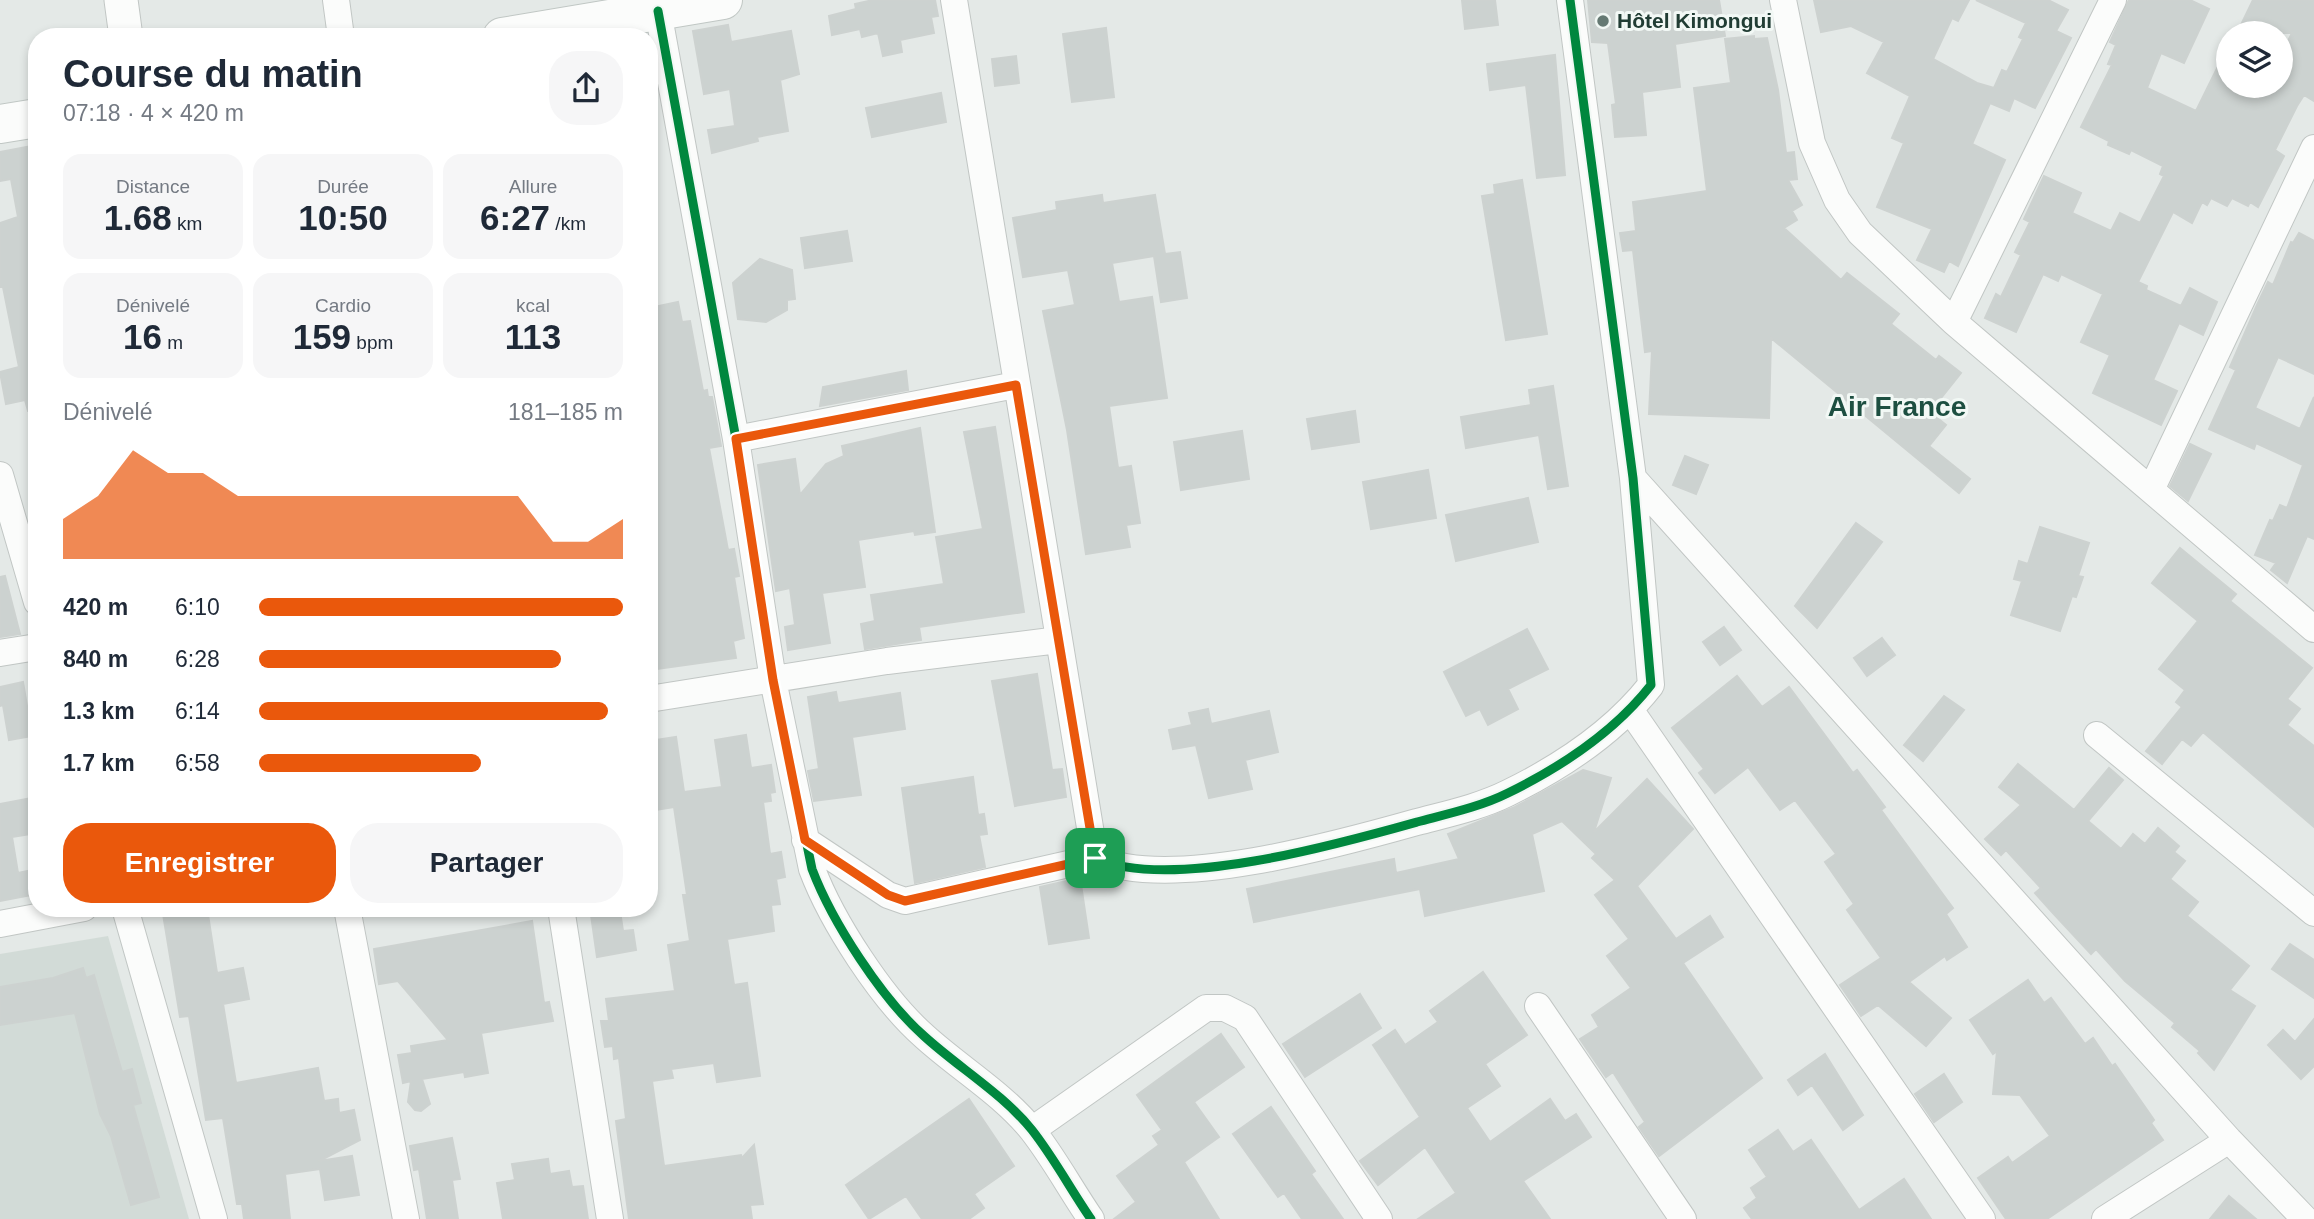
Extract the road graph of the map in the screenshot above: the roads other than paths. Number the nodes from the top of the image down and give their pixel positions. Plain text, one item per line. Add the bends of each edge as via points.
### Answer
1 (121, 0) edge
2 (336, 0) edge
3 (723, 0) edge
4 (954, 0) edge
5 (1570, 0) edge
6 (1783, 0) edge
7 (2113, 0) edge
8 (658, 11) junction
9 (575, 12) edge
10 (125, 28) edge
11 (340, 28) edge
12 (528, 28) edge
13 (28, 119) edge
14 (0, 124) edge
15 (2314, 148) edge
16 (1954, 322) junction
17 (1016, 385) junction
18 (736, 439) junction
19 (0, 475) edge
20 (1633, 478) junction
21 (2151, 490) junction
22 (28, 571) edge
23 (2314, 629) edge
24 (1059, 640) junction
25 (28, 648) edge
26 (0, 653) edge
27 (773, 680) junction
28 (658, 698) edge
29 (1631, 711) junction
30 (2097, 735) dead end
31 (805, 840) junction
32 (1095, 858) junction
33 (2314, 913) edge
34 (37, 917) edge
35 (128, 917) edge
36 (350, 917) edge
37 (562, 917) edge
38 (0, 924) edge
39 (1538, 1006) dead end
40 (1032, 1130) junction
41 (2229, 1140) junction
42 (2307, 1214) edge
43 (214, 1219) edge
44 (406, 1219) edge
45 (610, 1219) edge
46 (1091, 1219) edge
47 (1379, 1219) edge
48 (1683, 1219) edge
49 (1982, 1219) edge
50 (2105, 1219) edge

1 - 10 street
2 - 11 street
3 - 8 main road
4 - 17 street
5 - 20 street
6 - 16 street via 1812,143 1833,192 1860,233
7 - 16 street
8 - 9 main road
8 - 18 street
9 - 12 main road
13 - 14 main road
15 - 21 street
16 - 21 street
17 - 18 street
17 - 24 street
18 - 27 street
19 - 22 street
20 - 29 street via 1651,685
20 - 41 street
21 - 23 street
24 - 27 street
24 - 32 street
25 - 26 street
27 - 28 street
27 - 31 street
29 - 32 street via 1543,774 1506,794 1372,835 1210,867 1119,867
29 - 49 street
30 - 33 street
31 - 32 street via 905,901
31 - 40 street via 823,897 902,1014
34 - 38 street
35 - 43 street
36 - 44 street
37 - 45 street
39 - 48 street
40 - 46 street
40 - 47 street via 1188,1019 1206,1008 1225,1008 1245,1018
41 - 42 street
41 - 50 street

